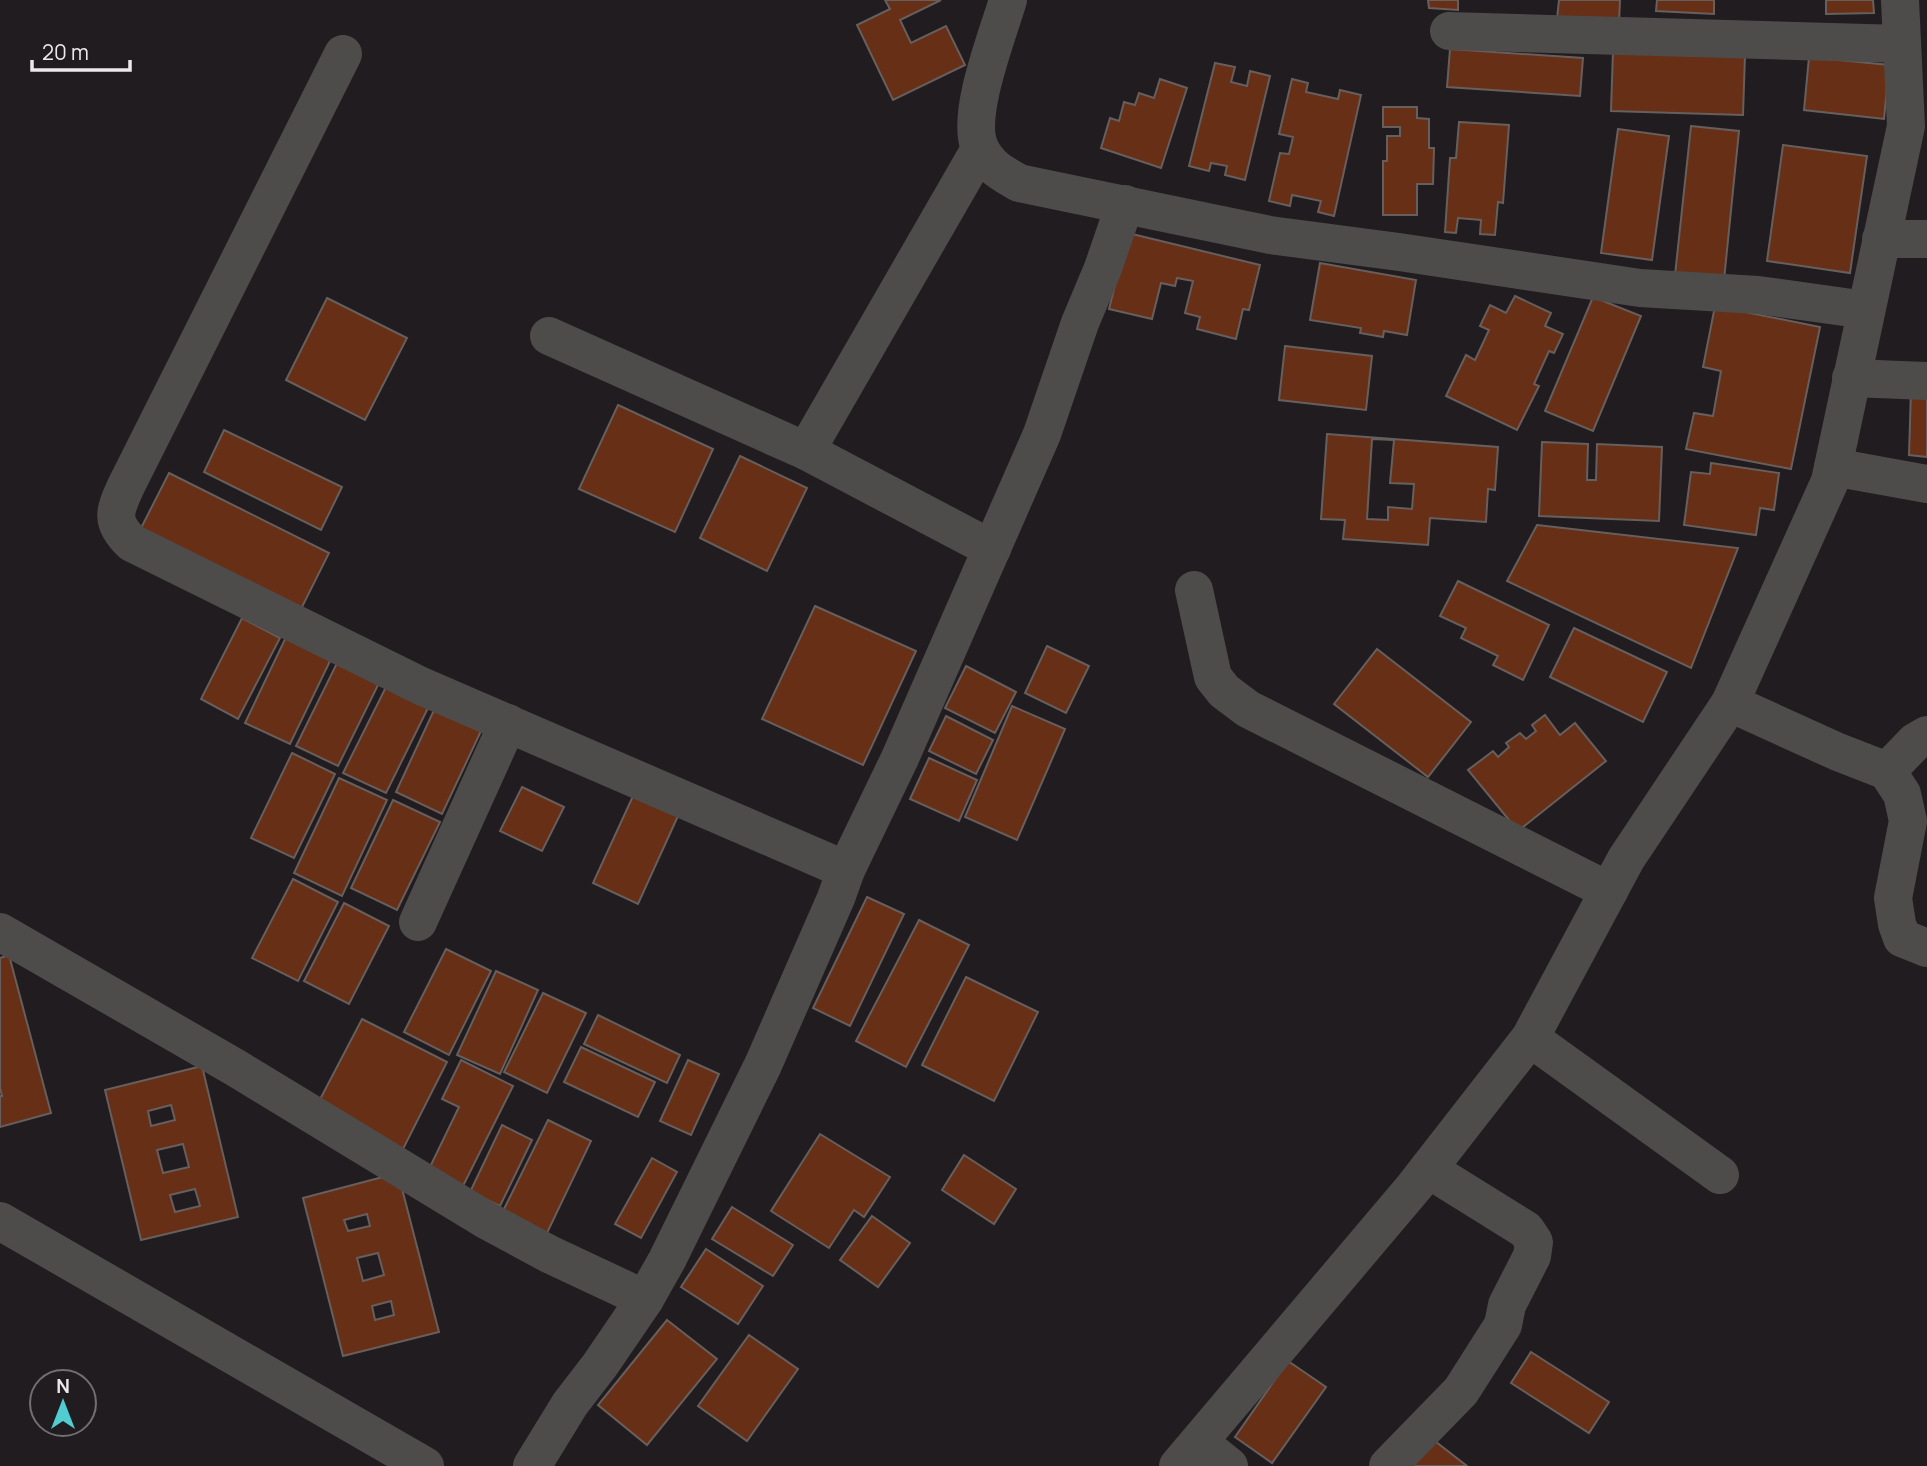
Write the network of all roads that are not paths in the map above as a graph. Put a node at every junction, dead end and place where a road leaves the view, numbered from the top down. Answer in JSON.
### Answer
{"nodes":[{"id":1,"x":1008,"y":0,"type":"edge"},
{"id":2,"x":1900,"y":0,"type":"edge"},
{"id":3,"x":1449,"y":31,"type":"dead end"},
{"id":4,"x":1902,"y":44,"type":"junction"},
{"id":5,"x":343,"y":54,"type":"dead end"},
{"id":6,"x":980,"y":149,"type":"junction"},
{"id":7,"x":1125,"y":204,"type":"junction"},
{"id":8,"x":1881,"y":239,"type":"junction"},
{"id":9,"x":1927,"y":239,"type":"edge"},
{"id":10,"x":1866,"y":310,"type":"junction"},
{"id":11,"x":549,"y":336,"type":"dead end"},
{"id":12,"x":1851,"y":378,"type":"junction"},
{"id":13,"x":1927,"y":381,"type":"edge"},
{"id":14,"x":806,"y":451,"type":"junction"},
{"id":15,"x":1833,"y":467,"type":"junction"},
{"id":16,"x":1927,"y":484,"type":"edge"},
{"id":17,"x":992,"y":549,"type":"junction"},
{"id":18,"x":1194,"y":590,"type":"dead end"},
{"id":19,"x":1730,"y":702,"type":"junction"},
{"id":20,"x":508,"y":723,"type":"junction"},
{"id":21,"x":1927,"y":735,"type":"edge"},
{"id":22,"x":1887,"y":771,"type":"junction"},
{"id":23,"x":846,"y":870,"type":"junction"},
{"id":24,"x":1609,"y":891,"type":"junction"},
{"id":25,"x":418,"y":922,"type":"dead end"},
{"id":26,"x":0,"y":932,"type":"edge"},
{"id":27,"x":1927,"y":948,"type":"edge"},
{"id":28,"x":1530,"y":1038,"type":"junction"},
{"id":29,"x":1428,"y":1168,"type":"junction"},
{"id":30,"x":1720,"y":1175,"type":"dead end"},
{"id":31,"x":0,"y":1221,"type":"edge"},
{"id":32,"x":645,"y":1299,"type":"junction"},
{"id":33,"x":1188,"y":1454,"type":"edge"},
{"id":34,"x":425,"y":1466,"type":"edge"},
{"id":35,"x":532,"y":1466,"type":"edge"},
{"id":36,"x":1229,"y":1466,"type":"edge"},
{"id":37,"x":1388,"y":1466,"type":"edge"}],
"edges":[{"from":1,"to":6,"type":"street"},
{"from":2,"to":4,"type":"street"},
{"from":3,"to":4,"type":"street"},
{"from":4,"to":8,"type":"street"},
{"from":5,"to":20,"type":"street"},
{"from":6,"to":7,"type":"street"},
{"from":6,"to":14,"type":"street"},
{"from":7,"to":10,"type":"street"},
{"from":7,"to":17,"type":"street"},
{"from":8,"to":9,"type":"street"},
{"from":8,"to":10,"type":"street"},
{"from":10,"to":12,"type":"street"},
{"from":11,"to":14,"type":"street"},
{"from":12,"to":13,"type":"street"},
{"from":12,"to":15,"type":"street"},
{"from":14,"to":17,"type":"street"},
{"from":15,"to":16,"type":"street"},
{"from":15,"to":19,"type":"street"},
{"from":17,"to":23,"type":"street"},
{"from":18,"to":24,"type":"street"},
{"from":19,"to":22,"type":"street"},
{"from":19,"to":24,"type":"street"},
{"from":20,"to":23,"type":"street"},
{"from":20,"to":25,"type":"street"},
{"from":21,"to":22,"type":"street"},
{"from":22,"to":27,"type":"street"},
{"from":23,"to":32,"type":"street"},
{"from":24,"to":28,"type":"street"},
{"from":26,"to":32,"type":"street"},
{"from":28,"to":29,"type":"street"},
{"from":28,"to":30,"type":"street"},
{"from":29,"to":33,"type":"street"},
{"from":29,"to":37,"type":"street"},
{"from":31,"to":34,"type":"street"},
{"from":32,"to":35,"type":"street"},
{"from":33,"to":36,"type":"street"}]}
